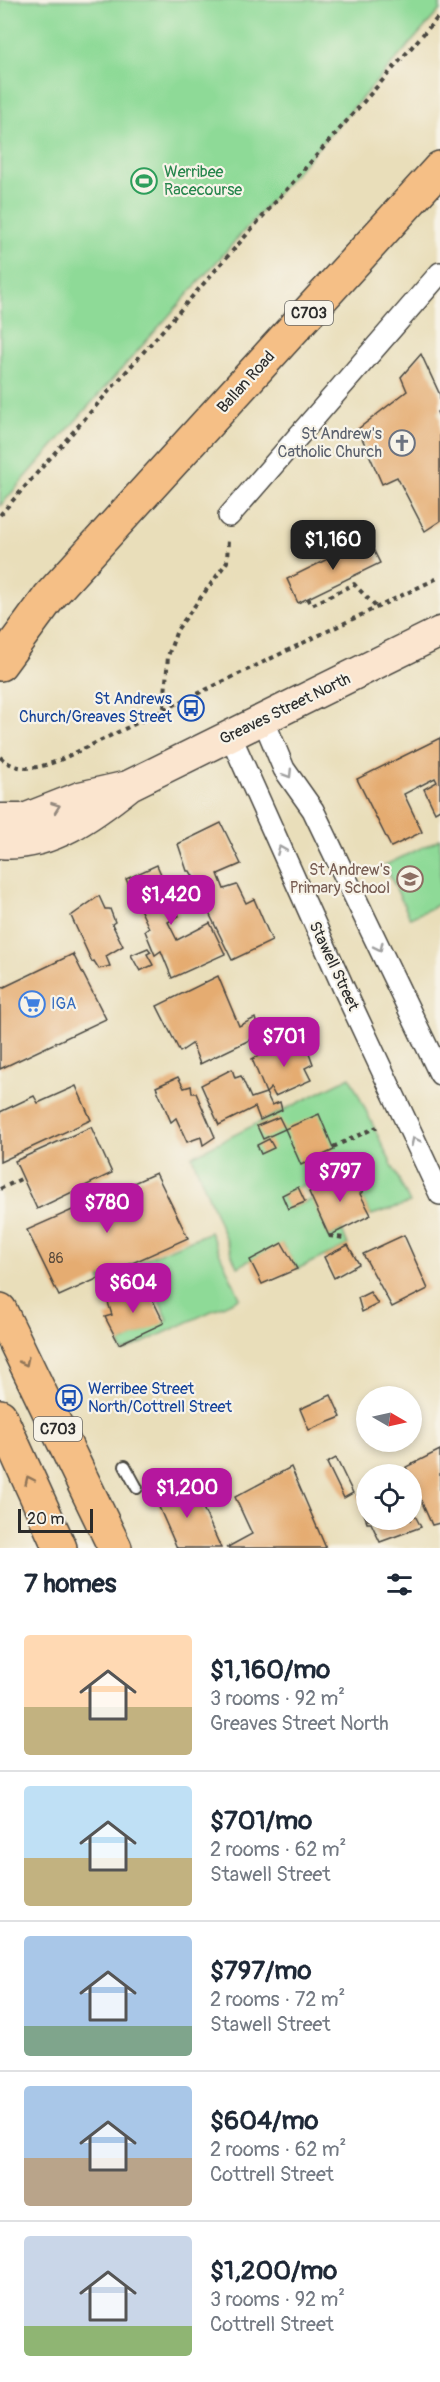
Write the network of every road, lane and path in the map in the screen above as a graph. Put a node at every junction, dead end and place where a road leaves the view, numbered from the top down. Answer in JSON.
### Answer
{"nodes":[{"id":1,"x":440,"y":15,"type":"edge"},
{"id":2,"x":440,"y":168,"type":"edge"},
{"id":3,"x":440,"y":273,"type":"edge"},
{"id":4,"x":0,"y":515,"type":"edge"},
{"id":5,"x":228,"y":516,"type":"joint"},
{"id":6,"x":440,"y":577,"type":"edge"},
{"id":7,"x":50,"y":596,"type":"junction"},
{"id":8,"x":308,"y":598,"type":"dead end"},
{"id":9,"x":377,"y":608,"type":"junction"},
{"id":10,"x":440,"y":632,"type":"edge"},
{"id":11,"x":0,"y":633,"type":"edge"},
{"id":12,"x":0,"y":664,"type":"edge"},
{"id":13,"x":164,"y":708,"type":"junction"},
{"id":14,"x":264,"y":721,"type":"junction"},
{"id":15,"x":231,"y":737,"type":"junction"},
{"id":16,"x":0,"y":757,"type":"edge"},
{"id":17,"x":130,"y":785,"type":"junction"},
{"id":18,"x":0,"y":819,"type":"edge"},
{"id":19,"x":0,"y":843,"type":"edge"},
{"id":20,"x":440,"y":1074,"type":"edge"},
{"id":21,"x":377,"y":1127,"type":"dead end"},
{"id":22,"x":333,"y":1147,"type":"dead end"},
{"id":23,"x":23,"y":1178,"type":"dead end"},
{"id":24,"x":0,"y":1189,"type":"edge"},
{"id":25,"x":440,"y":1194,"type":"edge"},
{"id":26,"x":329,"y":1236,"type":"dead end"},
{"id":27,"x":345,"y":1238,"type":"dead end"},
{"id":28,"x":0,"y":1310,"type":"edge"},
{"id":29,"x":0,"y":1416,"type":"edge"},
{"id":30,"x":125,"y":1466,"type":"dead end"},
{"id":31,"x":137,"y":1488,"type":"dead end"},
{"id":32,"x":57,"y":1543,"type":"edge"},
{"id":33,"x":115,"y":1548,"type":"edge"}],
"edges":[{"from":1,"to":4,"type":"path"},
{"from":2,"to":7,"type":"main road","name":"Ballan Road","number":"C703"},
{"from":3,"to":5,"type":"street"},
{"from":5,"to":13,"type":"path"},
{"from":6,"to":9,"type":"path"},
{"from":7,"to":11,"type":"main road","name":"Ballan Road","number":"C703"},
{"from":7,"to":12,"type":"main road","name":"Ballan Road","number":"C703"},
{"from":8,"to":9,"type":"path"},
{"from":9,"to":13,"type":"path"},
{"from":10,"to":14,"type":"street","name":"Greaves Street North"},
{"from":13,"to":16,"type":"path"},
{"from":14,"to":15,"type":"street","name":"Greaves Street North"},
{"from":14,"to":20,"type":"street","one_way":true},
{"from":15,"to":17,"type":"street","name":"Greaves Street North"},
{"from":25,"to":15,"type":"street","name":"Stawell Street","one_way":true},
{"from":18,"to":17,"type":"street","name":"Greaves Street North","one_way":true},
{"from":17,"to":19,"type":"street","name":"Greaves Street North"},
{"from":21,"to":22,"type":"path"},
{"from":23,"to":24,"type":"path"},
{"from":26,"to":27,"type":"path"},
{"from":28,"to":33,"type":"main road","number":"C703","one_way":true},
{"from":32,"to":29,"type":"main road","number":"C703","one_way":true},
{"from":30,"to":31,"type":"lane"}]}
